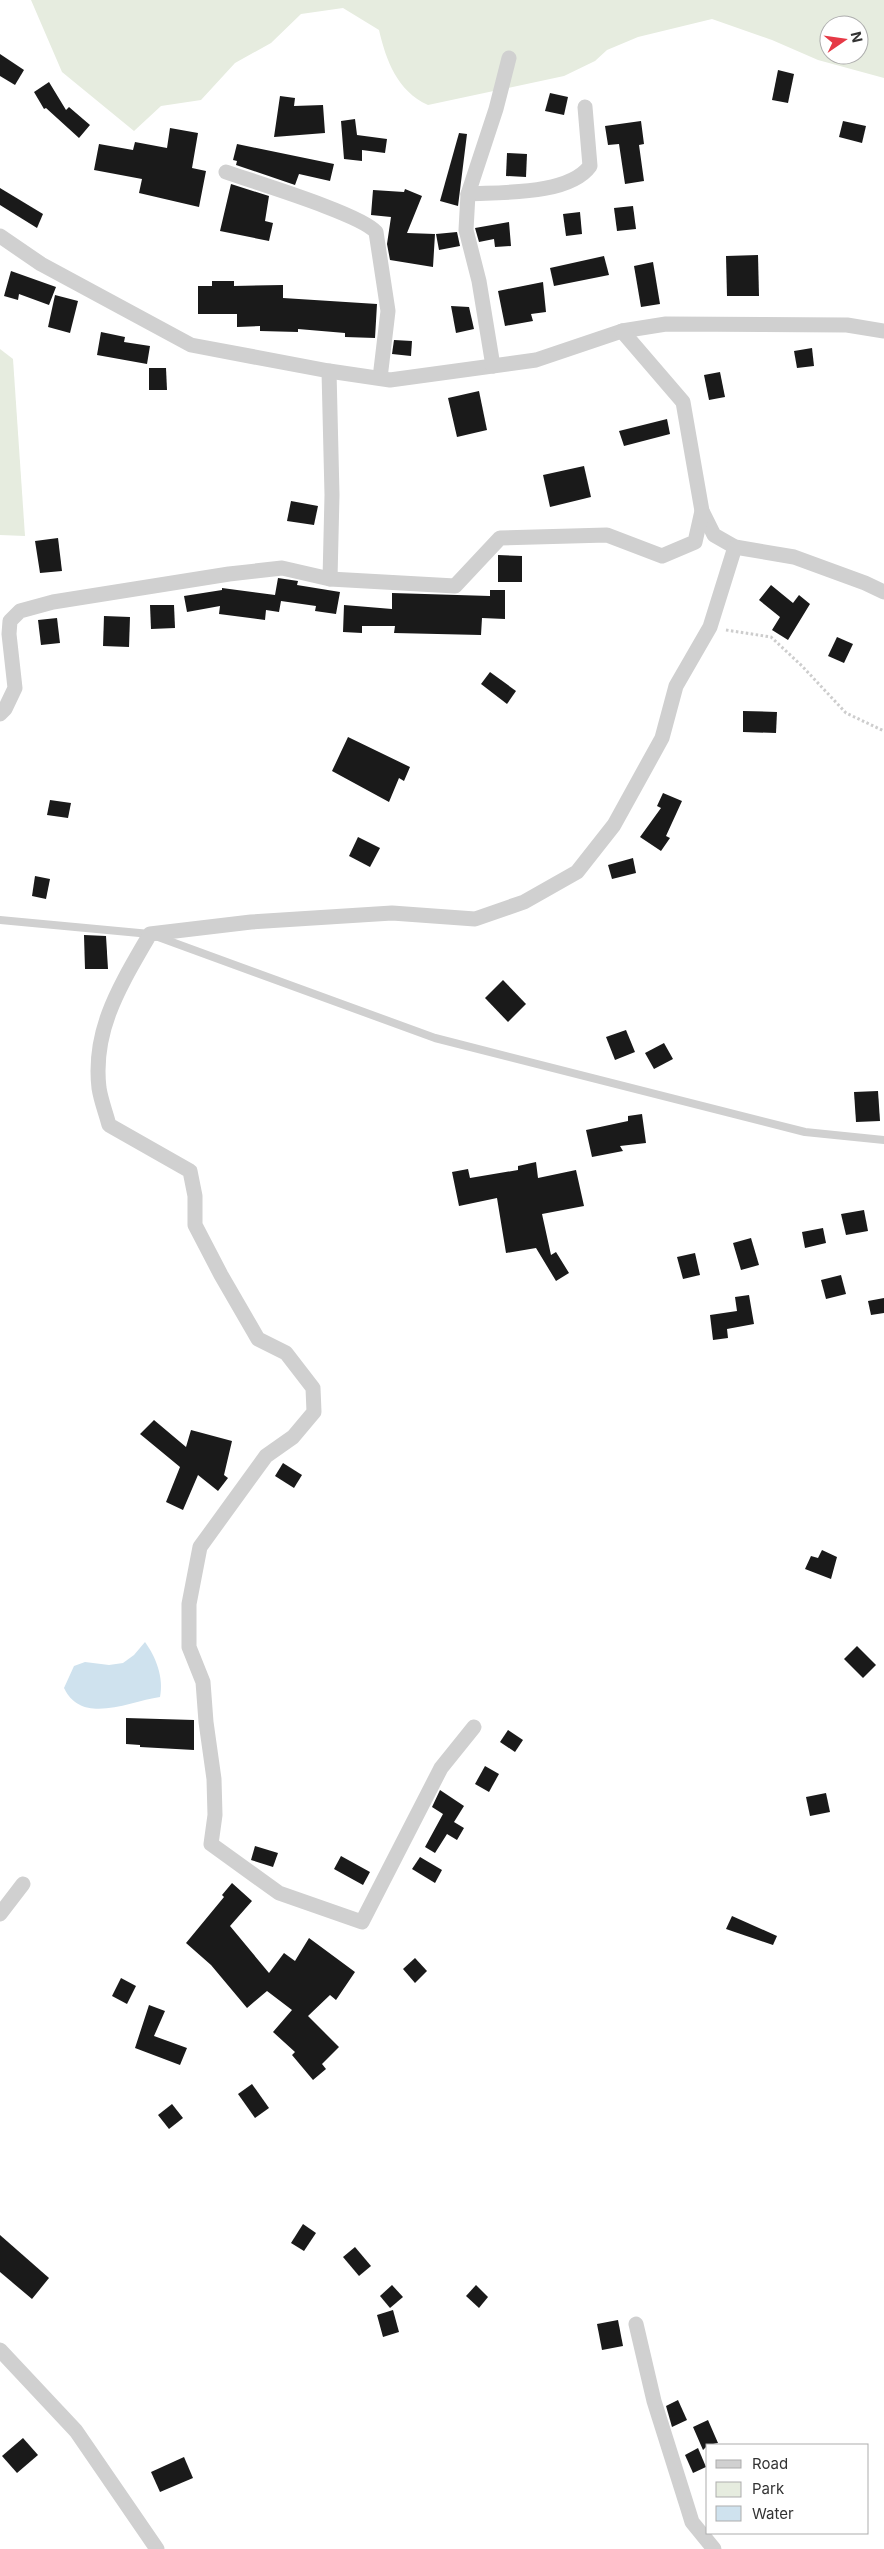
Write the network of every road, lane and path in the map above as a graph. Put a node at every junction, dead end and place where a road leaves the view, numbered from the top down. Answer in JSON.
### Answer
{"nodes":[{"id":1,"x":510,"y":58,"type":"dead end"},
{"id":2,"x":585,"y":107,"type":"dead end"},
{"id":3,"x":226,"y":172,"type":"dead end"},
{"id":4,"x":468,"y":194,"type":"junction"},
{"id":5,"x":0,"y":236,"type":"edge"},
{"id":6,"x":884,"y":330,"type":"edge"},
{"id":7,"x":622,"y":331,"type":"junction"},
{"id":8,"x":493,"y":366,"type":"junction"},
{"id":9,"x":329,"y":371,"type":"junction"},
{"id":10,"x":380,"y":378,"type":"junction"},
{"id":11,"x":702,"y":511,"type":"junction"},
{"id":12,"x":735,"y":547,"type":"junction"},
{"id":13,"x":330,"y":579,"type":"junction"},
{"id":14,"x":884,"y":592,"type":"edge"},
{"id":15,"x":710,"y":627,"type":"junction"},
{"id":16,"x":0,"y":714,"type":"edge"},
{"id":17,"x":884,"y":731,"type":"edge"},
{"id":18,"x":0,"y":920,"type":"edge"},
{"id":19,"x":150,"y":934,"type":"junction"},
{"id":20,"x":884,"y":1140,"type":"edge"},
{"id":21,"x":474,"y":1727,"type":"dead end"},
{"id":22,"x":23,"y":1884,"type":"dead end"},
{"id":23,"x":0,"y":1914,"type":"edge"},
{"id":24,"x":636,"y":2324,"type":"dead end"},
{"id":25,"x":0,"y":2350,"type":"edge"},
{"id":26,"x":157,"y":2549,"type":"edge"},
{"id":27,"x":714,"y":2549,"type":"edge"}],
"edges":[{"from":1,"to":4,"type":"street"},
{"from":2,"to":4,"type":"street"},
{"from":3,"to":10,"type":"street"},
{"from":4,"to":8,"type":"street"},
{"from":5,"to":9,"type":"street"},
{"from":6,"to":7,"type":"street"},
{"from":7,"to":8,"type":"street"},
{"from":7,"to":11,"type":"street"},
{"from":8,"to":10,"type":"street"},
{"from":9,"to":10,"type":"street"},
{"from":9,"to":13,"type":"street"},
{"from":11,"to":12,"type":"street"},
{"from":11,"to":13,"type":"street"},
{"from":12,"to":14,"type":"street"},
{"from":12,"to":15,"type":"street"},
{"from":13,"to":16,"type":"street"},
{"from":15,"to":17,"type":"path"},
{"from":15,"to":19,"type":"street"},
{"from":18,"to":19,"type":"lane"},
{"from":19,"to":20,"type":"lane"},
{"from":19,"to":21,"type":"street"},
{"from":22,"to":23,"type":"street"},
{"from":24,"to":27,"type":"street"},
{"from":25,"to":26,"type":"street"}]}
